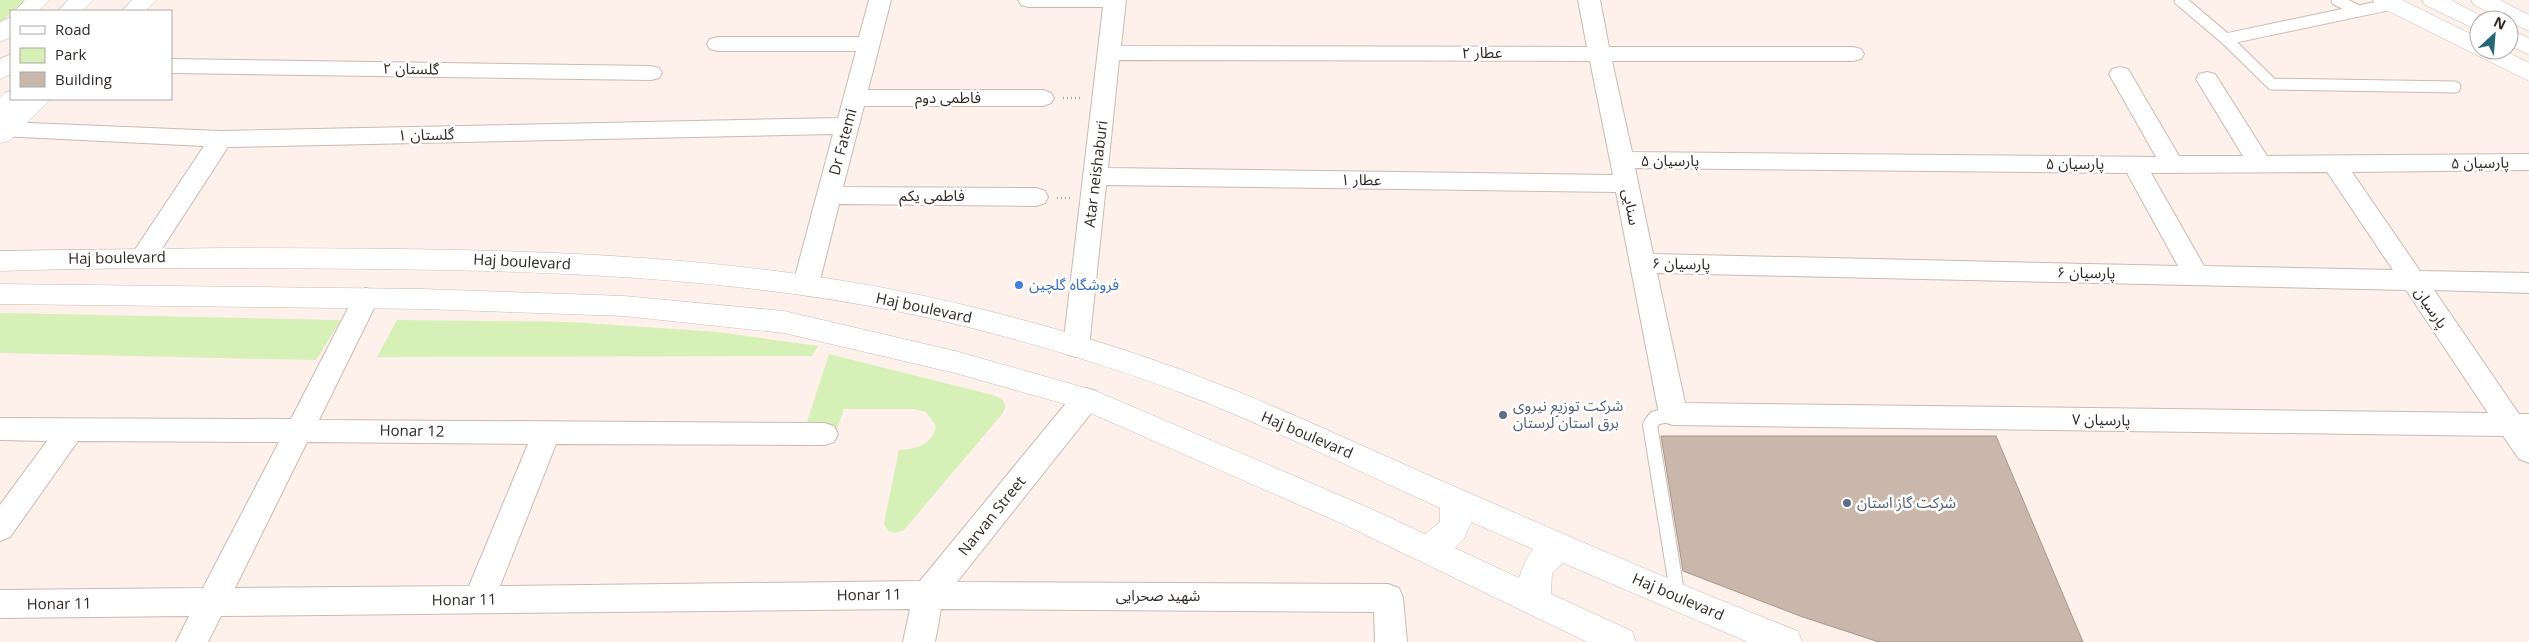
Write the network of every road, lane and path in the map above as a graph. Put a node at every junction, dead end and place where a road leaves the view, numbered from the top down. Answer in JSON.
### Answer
{"nodes":[{"id":1,"x":38,"y":0,"type":"edge"},
{"id":2,"x":82,"y":0,"type":"edge"},
{"id":3,"x":145,"y":0,"type":"edge"},
{"id":4,"x":880,"y":0,"type":"edge"},
{"id":5,"x":1029,"y":0,"type":"edge"},
{"id":6,"x":1589,"y":0,"type":"edge"},
{"id":7,"x":2180,"y":0,"type":"edge"},
{"id":8,"x":2337,"y":0,"type":"edge"},
{"id":9,"x":2433,"y":0,"type":"edge"},
{"id":10,"x":2482,"y":0,"type":"edge"},
{"id":11,"x":1115,"y":1,"type":"edge"},
{"id":12,"x":2388,"y":2,"type":"edge"},
{"id":13,"x":27,"y":10,"type":"edge"},
{"id":14,"x":70,"y":10,"type":"edge"},
{"id":15,"x":134,"y":10,"type":"edge"},
{"id":16,"x":2358,"y":11,"type":"junction"},
{"id":17,"x":2469,"y":17,"type":"edge"},
{"id":18,"x":2529,"y":24,"type":"edge"},
{"id":19,"x":10,"y":25,"type":"edge"},
{"id":20,"x":0,"y":35,"type":"edge"},
{"id":21,"x":2226,"y":39,"type":"junction"},
{"id":22,"x":2469,"y":42,"type":"edge"},
{"id":23,"x":718,"y":44,"type":"dead end"},
{"id":24,"x":868,"y":44,"type":"junction"},
{"id":25,"x":1110,"y":53,"type":"junction"},
{"id":26,"x":1600,"y":53,"type":"junction"},
{"id":27,"x":1853,"y":54,"type":"dead end"},
{"id":28,"x":2505,"y":60,"type":"edge"},
{"id":29,"x":10,"y":63,"type":"edge"},
{"id":30,"x":172,"y":66,"type":"edge"},
{"id":31,"x":0,"y":71,"type":"edge"},
{"id":32,"x":651,"y":73,"type":"dead end"},
{"id":33,"x":2529,"y":73,"type":"edge"},
{"id":34,"x":2120,"y":74,"type":"dead end"},
{"id":35,"x":2207,"y":78,"type":"dead end"},
{"id":36,"x":2455,"y":87,"type":"dead end"},
{"id":37,"x":854,"y":98,"type":"junction"},
{"id":38,"x":1043,"y":98,"type":"joint"},
{"id":39,"x":1105,"y":98,"type":"junction"},
{"id":40,"x":12,"y":100,"type":"edge"},
{"id":41,"x":38,"y":100,"type":"edge"},
{"id":42,"x":2,"y":126,"type":"edge"},
{"id":43,"x":847,"y":126,"type":"junction"},
{"id":44,"x":220,"y":139,"type":"junction"},
{"id":45,"x":2529,"y":162,"type":"edge"},
{"id":46,"x":2134,"y":164,"type":"junction"},
{"id":47,"x":2172,"y":164,"type":"junction"},
{"id":48,"x":2260,"y":164,"type":"junction"},
{"id":49,"x":2334,"y":164,"type":"junction"},
{"id":50,"x":1624,"y":172,"type":"junction"},
{"id":51,"x":1094,"y":188,"type":"junction"},
{"id":52,"x":828,"y":195,"type":"junction"},
{"id":53,"x":1036,"y":197,"type":"joint"},
{"id":54,"x":143,"y":257,"type":"junction"},
{"id":55,"x":0,"y":261,"type":"edge"},
{"id":56,"x":1642,"y":263,"type":"junction"},
{"id":57,"x":2197,"y":276,"type":"junction"},
{"id":58,"x":2413,"y":280,"type":"junction"},
{"id":59,"x":2529,"y":283,"type":"edge"},
{"id":60,"x":806,"y":284,"type":"junction"},
{"id":61,"x":0,"y":294,"type":"edge"},
{"id":62,"x":366,"y":298,"type":"junction"},
{"id":63,"x":1076,"y":347,"type":"junction"},
{"id":64,"x":1086,"y":399,"type":"junction"},
{"id":65,"x":1673,"y":414,"type":"junction"},
{"id":66,"x":2520,"y":425,"type":"edge"},
{"id":67,"x":0,"y":429,"type":"edge"},
{"id":68,"x":70,"y":430,"type":"junction"},
{"id":69,"x":298,"y":430,"type":"junction"},
{"id":70,"x":546,"y":433,"type":"junction"},
{"id":71,"x":824,"y":434,"type":"dead end"},
{"id":72,"x":2529,"y":451,"type":"edge"},
{"id":73,"x":1450,"y":497,"type":"junction"},
{"id":74,"x":0,"y":528,"type":"edge"},
{"id":75,"x":1563,"y":547,"type":"junction"},
{"id":76,"x":1425,"y":548,"type":"junction"},
{"id":77,"x":928,"y":595,"type":"junction"},
{"id":78,"x":1678,"y":598,"type":"junction"},
{"id":79,"x":480,"y":600,"type":"junction"},
{"id":80,"x":212,"y":602,"type":"junction"},
{"id":81,"x":1538,"y":603,"type":"junction"},
{"id":82,"x":0,"y":604,"type":"edge"},
{"id":83,"x":192,"y":642,"type":"edge"},
{"id":84,"x":919,"y":642,"type":"edge"},
{"id":85,"x":1391,"y":642,"type":"edge"},
{"id":86,"x":1620,"y":642,"type":"edge"},
{"id":87,"x":1786,"y":642,"type":"edge"}],
"edges":[{"from":1,"to":13,"type":"main road"},
{"from":2,"to":14,"type":"main road"},
{"from":3,"to":15,"type":"main road"},
{"from":4,"to":24,"type":"street","name":"Dr Fatemi"},
{"from":5,"to":11,"type":"street"},
{"from":6,"to":26,"type":"street","name":"سنایی"},
{"from":7,"to":21,"type":"lane"},
{"from":8,"to":16,"type":"lane"},
{"from":9,"to":17,"type":"main road"},
{"from":10,"to":18,"type":"main road"},
{"from":11,"to":25,"type":"street","name":"Atar neishaburi"},
{"from":12,"to":16,"type":"lane"},
{"from":12,"to":22,"type":"main road"},
{"from":16,"to":21,"type":"lane"},
{"from":19,"to":20,"type":"main road"},
{"from":21,"to":36,"type":"lane"},
{"from":23,"to":24,"type":"street"},
{"from":24,"to":37,"type":"street","name":"Dr Fatemi"},
{"from":25,"to":26,"type":"street","name":"عطار ۲"},
{"from":25,"to":39,"type":"street","name":"Atar neishaburi"},
{"from":26,"to":27,"type":"street","name":"عطار ۲"},
{"from":26,"to":50,"type":"street","name":"سنایی"},
{"from":28,"to":33,"type":"main road"},
{"from":29,"to":31,"type":"main road"},
{"from":30,"to":32,"type":"street","name":"گلستان ۲"},
{"from":34,"to":47,"type":"street"},
{"from":35,"to":48,"type":"street"},
{"from":37,"to":38,"type":"street","name":"فاطمی دوم"},
{"from":37,"to":43,"type":"street","name":"Dr Fatemi"},
{"from":38,"to":39,"type":"path"},
{"from":39,"to":51,"type":"street","name":"Atar neishaburi"},
{"from":40,"to":42,"type":"main road"},
{"from":41,"to":42,"type":"main road"},
{"from":42,"to":44,"type":"street","name":"گلستان ۱"},
{"from":43,"to":44,"type":"street","name":"گلستان ۱"},
{"from":43,"to":52,"type":"street","name":"Dr Fatemi"},
{"from":44,"to":54,"type":"street"},
{"from":45,"to":49,"type":"street","name":"پارسیان ۵"},
{"from":46,"to":47,"type":"street","name":"پارسیان ۵"},
{"from":46,"to":50,"type":"street","name":"پارسیان ۵"},
{"from":46,"to":57,"type":"street"},
{"from":47,"to":48,"type":"street","name":"پارسیان ۵"},
{"from":48,"to":49,"type":"street","name":"پارسیان ۵"},
{"from":49,"to":58,"type":"street","name":"پارسیان"},
{"from":50,"to":51,"type":"street","name":"عطار ۱"},
{"from":50,"to":56,"type":"street","name":"سنایی"},
{"from":51,"to":53,"type":"path"},
{"from":51,"to":63,"type":"street","name":"Atar neishaburi"},
{"from":52,"to":53,"type":"street","name":"فاطمی یکم"},
{"from":52,"to":60,"type":"street","name":"Dr Fatemi"},
{"from":54,"to":55,"type":"main road","name":"Haj boulevard"},
{"from":54,"to":60,"type":"main road","name":"Haj boulevard"},
{"from":56,"to":57,"type":"street","name":"پارسیان ۶"},
{"from":56,"to":65,"type":"street","name":"سنایی"},
{"from":57,"to":58,"type":"street","name":"پارسیان ۶"},
{"from":58,"to":59,"type":"street","name":"پارسیان ۶"},
{"from":58,"to":66,"type":"street","name":"پارسیان"},
{"from":60,"to":63,"type":"main road","name":"Haj boulevard"},
{"from":61,"to":62,"type":"main road"},
{"from":62,"to":64,"type":"main road"},
{"from":62,"to":69,"type":"street"},
{"from":63,"to":73,"type":"main road","name":"Haj boulevard"},
{"from":64,"to":76,"type":"main road"},
{"from":64,"to":77,"type":"street","name":"Narvan Street"},
{"from":65,"to":66,"type":"street","name":"پارسیان ۷"},
{"from":65,"to":78,"type":"lane"},
{"from":66,"to":72,"type":"street","name":"پارسیان"},
{"from":67,"to":68,"type":"street","name":"Honar 12"},
{"from":68,"to":69,"type":"street","name":"Honar 12"},
{"from":68,"to":74,"type":"street"},
{"from":69,"to":70,"type":"street","name":"Honar 12"},
{"from":69,"to":80,"type":"street"},
{"from":70,"to":71,"type":"street","name":"Honar 12"},
{"from":70,"to":79,"type":"street"},
{"from":73,"to":75,"type":"main road","name":"Haj boulevard"},
{"from":73,"to":76,"type":"main road"},
{"from":75,"to":78,"type":"main road","name":"Haj boulevard"},
{"from":75,"to":81,"type":"main road"},
{"from":76,"to":81,"type":"main road"},
{"from":77,"to":79,"type":"street","name":"Honar 11"},
{"from":77,"to":84,"type":"street","name":"Narvan Street"},
{"from":77,"to":85,"type":"street","name":"شهید صحرایی"},
{"from":78,"to":87,"type":"main road","name":"Haj boulevard"},
{"from":79,"to":80,"type":"street","name":"Honar 11"},
{"from":80,"to":82,"type":"street","name":"Honar 11"},
{"from":80,"to":83,"type":"street"},
{"from":81,"to":86,"type":"main road"}]}
